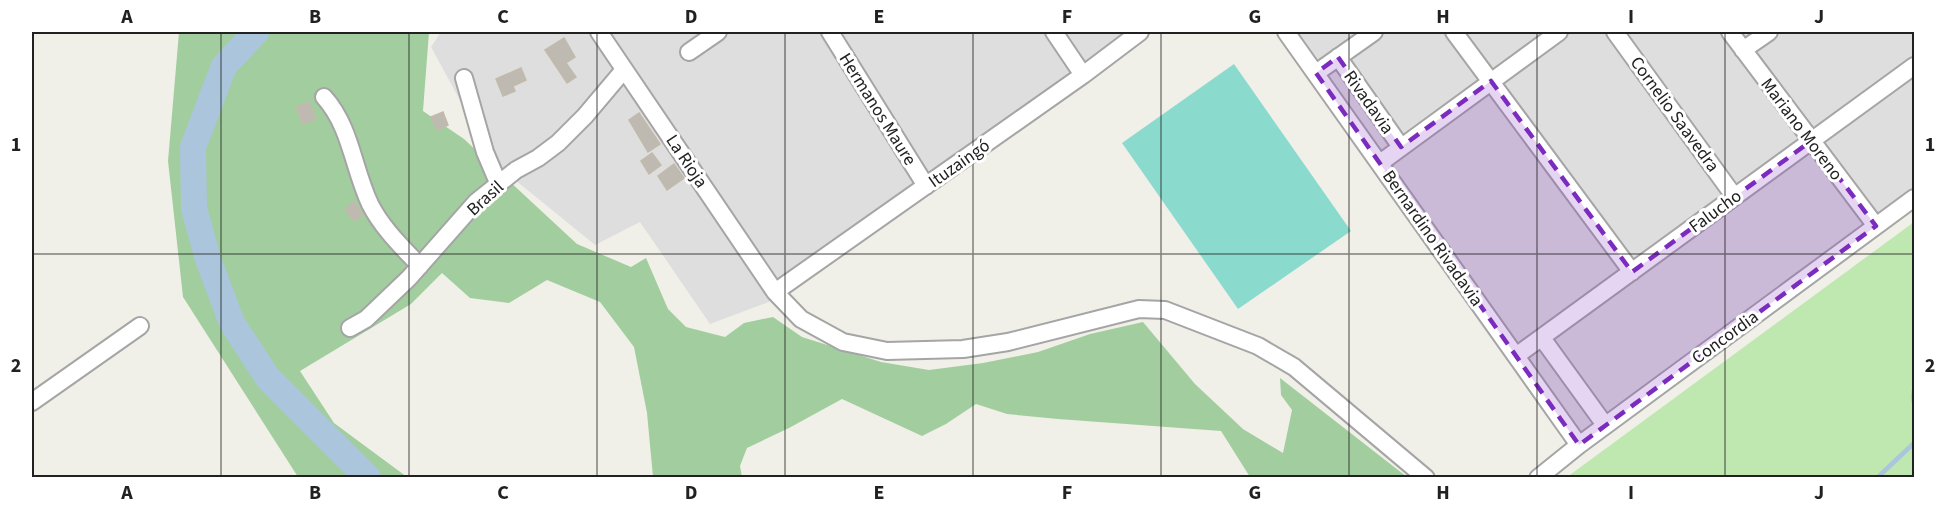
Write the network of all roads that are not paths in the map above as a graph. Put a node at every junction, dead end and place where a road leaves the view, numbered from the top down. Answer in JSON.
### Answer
{"nodes":[{"id":1,"x":599,"y":32,"type":"edge"},
{"id":2,"x":718,"y":32,"type":"edge"},
{"id":3,"x":830,"y":32,"type":"edge"},
{"id":4,"x":1054,"y":32,"type":"edge"},
{"id":5,"x":1140,"y":32,"type":"edge"},
{"id":6,"x":1286,"y":32,"type":"edge"},
{"id":7,"x":1374,"y":32,"type":"edge"},
{"id":8,"x":1454,"y":32,"type":"edge"},
{"id":9,"x":1559,"y":32,"type":"edge"},
{"id":10,"x":1615,"y":32,"type":"edge"},
{"id":11,"x":1730,"y":32,"type":"edge"},
{"id":12,"x":1769,"y":32,"type":"edge"},
{"id":13,"x":1743,"y":50,"type":"junction"},
{"id":14,"x":689,"y":52,"type":"dead end"},
{"id":15,"x":1338,"y":57,"type":"junction"},
{"id":16,"x":1914,"y":66,"type":"edge"},
{"id":17,"x":624,"y":70,"type":"junction"},
{"id":18,"x":1316,"y":73,"type":"junction"},
{"id":19,"x":1083,"y":75,"type":"junction"},
{"id":20,"x":464,"y":78,"type":"dead end"},
{"id":21,"x":1491,"y":81,"type":"junction"},
{"id":22,"x":324,"y":97,"type":"dead end"},
{"id":23,"x":1811,"y":141,"type":"junction"},
{"id":24,"x":1401,"y":147,"type":"junction"},
{"id":25,"x":1380,"y":163,"type":"junction"},
{"id":26,"x":499,"y":185,"type":"junction"},
{"id":27,"x":927,"y":186,"type":"junction"},
{"id":28,"x":1734,"y":196,"type":"junction"},
{"id":29,"x":1914,"y":198,"type":"edge"},
{"id":30,"x":1876,"y":226,"type":"junction"},
{"id":31,"x":420,"y":267,"type":"junction"},
{"id":32,"x":1632,"y":272,"type":"junction"},
{"id":33,"x":775,"y":292,"type":"junction"},
{"id":34,"x":140,"y":326,"type":"dead end"},
{"id":35,"x":350,"y":328,"type":"dead end"},
{"id":36,"x":1542,"y":338,"type":"junction"},
{"id":37,"x":1516,"y":356,"type":"junction"},
{"id":38,"x":32,"y":402,"type":"edge"},
{"id":39,"x":1605,"y":425,"type":"junction"},
{"id":40,"x":1579,"y":445,"type":"junction"},
{"id":41,"x":1426,"y":477,"type":"edge"},
{"id":42,"x":1538,"y":477,"type":"edge"}],
"edges":[{"from":1,"to":17,"type":"street","name":"La Rioja"},
{"from":2,"to":14,"type":"street"},
{"from":3,"to":27,"type":"street","name":"Hermanos Maure"},
{"from":4,"to":19,"type":"street"},
{"from":5,"to":19,"type":"street","name":"Ituzaingó"},
{"from":6,"to":18,"type":"street","name":"Bernardino Rivadavia"},
{"from":7,"to":15,"type":"street"},
{"from":8,"to":21,"type":"street"},
{"from":9,"to":21,"type":"street"},
{"from":10,"to":28,"type":"street","name":"Cornelio Saavedra"},
{"from":11,"to":13,"type":"street","name":"Mariano Moreno"},
{"from":12,"to":13,"type":"street"},
{"from":13,"to":23,"type":"street","name":"Mariano Moreno"},
{"from":15,"to":18,"type":"street"},
{"from":15,"to":24,"type":"street","name":"Rivadavia"},
{"from":16,"to":23,"type":"street","name":"Falucho"},
{"from":17,"to":26,"type":"street","name":"Brasil"},
{"from":17,"to":33,"type":"street","name":"La Rioja"},
{"from":18,"to":25,"type":"street","name":"Bernardino Rivadavia"},
{"from":19,"to":27,"type":"street","name":"Ituzaingó"},
{"from":20,"to":26,"type":"street"},
{"from":21,"to":24,"type":"street"},
{"from":21,"to":32,"type":"street"},
{"from":22,"to":31,"type":"street"},
{"from":23,"to":28,"type":"street","name":"Falucho"},
{"from":23,"to":30,"type":"street","name":"Mariano Moreno"},
{"from":24,"to":25,"type":"street"},
{"from":25,"to":37,"type":"street","name":"Bernardino Rivadavia"},
{"from":26,"to":31,"type":"street","name":"Brasil"},
{"from":27,"to":33,"type":"street","name":"Ituzaingó"},
{"from":28,"to":32,"type":"street","name":"Falucho"},
{"from":29,"to":30,"type":"street","name":"Concordia"},
{"from":30,"to":39,"type":"street","name":"Concordia"},
{"from":31,"to":35,"type":"street","name":"Brasil"},
{"from":32,"to":36,"type":"street","name":"Falucho"},
{"from":33,"to":41,"type":"street","name":"La Rioja"},
{"from":34,"to":38,"type":"street"},
{"from":36,"to":37,"type":"street","name":"Falucho"},
{"from":36,"to":39,"type":"street"},
{"from":37,"to":40,"type":"street","name":"Bernardino Rivadavia"},
{"from":39,"to":40,"type":"street","name":"Concordia"},
{"from":40,"to":42,"type":"street","name":"Concordia"}]}
